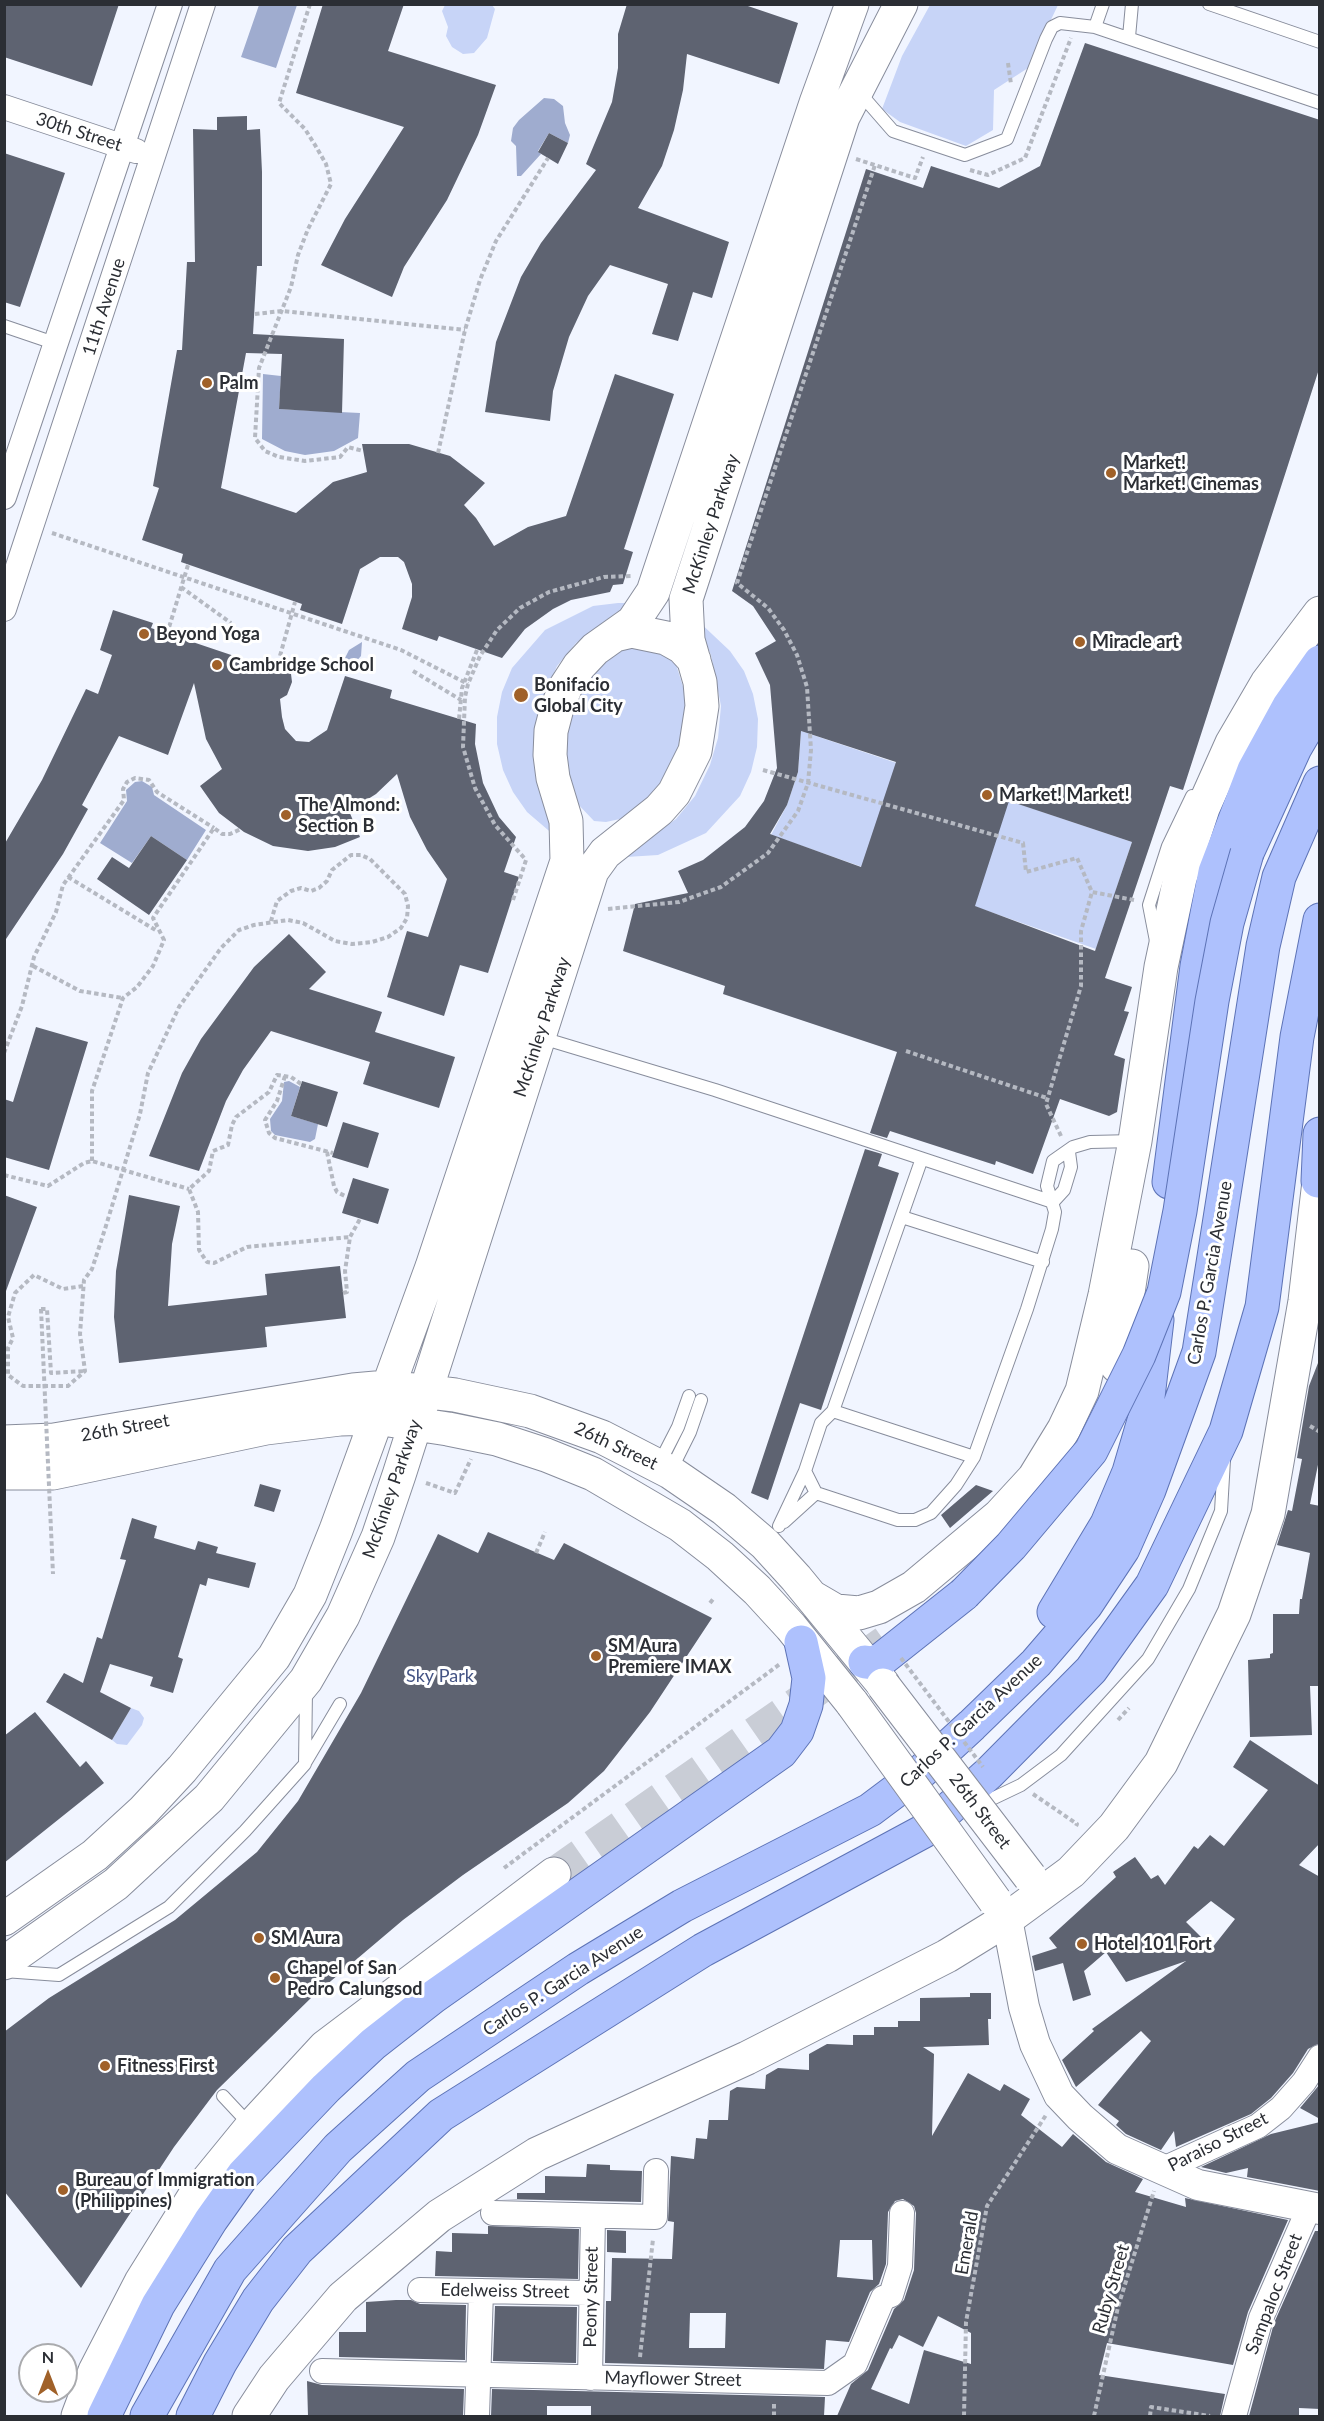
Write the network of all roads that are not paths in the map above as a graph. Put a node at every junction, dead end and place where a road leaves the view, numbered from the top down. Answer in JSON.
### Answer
{"nodes":[{"id":1,"x":170,"y":4,"type":"edge"},
{"id":2,"x":203,"y":4,"type":"edge"},
{"id":3,"x":852,"y":4,"type":"edge"},
{"id":4,"x":901,"y":4,"type":"edge"},
{"id":5,"x":1103,"y":4,"type":"edge"},
{"id":6,"x":1132,"y":4,"type":"edge"},
{"id":7,"x":1209,"y":4,"type":"edge"},
{"id":8,"x":1095,"y":27,"type":"junction"},
{"id":9,"x":1129,"y":37,"type":"junction"},
{"id":10,"x":1320,"y":42,"type":"edge"},
{"id":11,"x":855,"y":88,"type":"junction"},
{"id":12,"x":1320,"y":103,"type":"edge"},
{"id":13,"x":4,"y":107,"type":"edge"},
{"id":14,"x":122,"y":146,"type":"junction"},
{"id":15,"x":153,"y":157,"type":"junction"},
{"id":16,"x":763,"y":312,"type":"junction"},
{"id":17,"x":4,"y":326,"type":"edge"},
{"id":18,"x":57,"y":344,"type":"junction"},
{"id":19,"x":733,"y":406,"type":"junction"},
{"id":20,"x":4,"y":497,"type":"edge"},
{"id":21,"x":4,"y":609,"type":"edge"},
{"id":22,"x":1320,"y":613,"type":"edge"},
{"id":23,"x":615,"y":635,"type":"junction"},
{"id":24,"x":694,"y":660,"type":"junction"},
{"id":25,"x":1320,"y":662,"type":"edge"},
{"id":26,"x":1320,"y":705,"type":"edge"},
{"id":27,"x":1231,"y":719,"type":"dead end"},
{"id":28,"x":1211,"y":759,"type":"dead end"},
{"id":29,"x":1320,"y":783,"type":"edge"},
{"id":30,"x":1196,"y":789,"type":"dead end"},
{"id":31,"x":560,"y":801,"type":"junction"},
{"id":32,"x":641,"y":825,"type":"junction"},
{"id":33,"x":1320,"y":920,"type":"edge"},
{"id":34,"x":1161,"y":967,"type":"junction"},
{"id":35,"x":526,"y":1033,"type":"junction"},
{"id":36,"x":1320,"y":1134,"type":"edge"},
{"id":37,"x":1135,"y":1142,"type":"junction"},
{"id":38,"x":1069,"y":1152,"type":"junction"},
{"id":39,"x":921,"y":1161,"type":"junction"},
{"id":40,"x":1319,"y":1177,"type":"edge"},
{"id":41,"x":1053,"y":1203,"type":"junction"},
{"id":42,"x":902,"y":1217,"type":"junction"},
{"id":43,"x":1043,"y":1262,"type":"junction"},
{"id":44,"x":1117,"y":1366,"type":"dead end"},
{"id":45,"x":387,"y":1387,"type":"junction"},
{"id":46,"x":424,"y":1391,"type":"junction"},
{"id":47,"x":695,"y":1398,"type":"dead end"},
{"id":48,"x":833,"y":1411,"type":"junction"},
{"id":49,"x":376,"y":1418,"type":"junction"},
{"id":50,"x":415,"y":1424,"type":"junction"},
{"id":51,"x":4,"y":1442,"type":"edge"},
{"id":52,"x":974,"y":1457,"type":"junction"},
{"id":53,"x":664,"y":1468,"type":"junction"},
{"id":54,"x":805,"y":1471,"type":"junction"},
{"id":55,"x":4,"y":1473,"type":"edge"},
{"id":56,"x":816,"y":1493,"type":"junction"},
{"id":57,"x":772,"y":1535,"type":"junction"},
{"id":58,"x":812,"y":1597,"type":"junction"},
{"id":59,"x":791,"y":1653,"type":"junction"},
{"id":60,"x":883,"y":1668,"type":"junction"},
{"id":61,"x":306,"y":1680,"type":"junction"},
{"id":62,"x":340,"y":1704,"type":"dead end"},
{"id":63,"x":972,"y":1725,"type":"junction"},
{"id":64,"x":305,"y":1764,"type":"junction"},
{"id":65,"x":554,"y":1874,"type":"tunnel mouth"},
{"id":66,"x":1036,"y":1885,"type":"junction"},
{"id":67,"x":1001,"y":1910,"type":"junction"},
{"id":68,"x":4,"y":1918,"type":"edge"},
{"id":69,"x":4,"y":1963,"type":"edge"},
{"id":70,"x":4,"y":1971,"type":"edge"},
{"id":71,"x":1320,"y":2057,"type":"edge"},
{"id":72,"x":223,"y":2096,"type":"dead end"},
{"id":73,"x":252,"y":2126,"type":"junction"},
{"id":74,"x":1161,"y":2170,"type":"junction"},
{"id":75,"x":656,"y":2171,"type":"dead end"},
{"id":76,"x":1314,"y":2209,"type":"edge"},
{"id":77,"x":493,"y":2213,"type":"dead end"},
{"id":78,"x":902,"y":2213,"type":"dead end"},
{"id":79,"x":593,"y":2216,"type":"junction"},
{"id":80,"x":420,"y":2290,"type":"dead end"},
{"id":81,"x":481,"y":2291,"type":"junction"},
{"id":82,"x":590,"y":2292,"type":"junction"},
{"id":83,"x":322,"y":2371,"type":"dead end"},
{"id":84,"x":477,"y":2375,"type":"junction"},
{"id":85,"x":590,"y":2378,"type":"junction"},
{"id":86,"x":78,"y":2416,"type":"edge"},
{"id":87,"x":105,"y":2416,"type":"edge"},
{"id":88,"x":147,"y":2416,"type":"edge"},
{"id":89,"x":193,"y":2416,"type":"edge"},
{"id":90,"x":249,"y":2416,"type":"edge"},
{"id":91,"x":477,"y":2416,"type":"edge"},
{"id":92,"x":1234,"y":2416,"type":"edge"}],
"edges":[{"from":1,"to":14,"type":"street","name":"11th Avenue"},
{"from":2,"to":15,"type":"street","name":"11th Avenue"},
{"from":3,"to":16,"type":"main road","name":"McKinley Parkway"},
{"from":4,"to":11,"type":"main road","name":"McKinley Parkway"},
{"from":5,"to":8,"type":"lane"},
{"from":6,"to":9,"type":"lane"},
{"from":7,"to":10,"type":"lane"},
{"from":8,"to":9,"type":"lane"},
{"from":8,"to":11,"type":"lane"},
{"from":9,"to":12,"type":"lane"},
{"from":11,"to":16,"type":"main road","name":"McKinley Parkway"},
{"from":13,"to":14,"type":"street","name":"30th Street"},
{"from":14,"to":15,"type":"street","name":"30th Street"},
{"from":14,"to":18,"type":"street","name":"11th Avenue"},
{"from":15,"to":21,"type":"street","name":"11th Avenue"},
{"from":16,"to":19,"type":"main road","name":"McKinley Parkway"},
{"from":17,"to":18,"type":"lane"},
{"from":18,"to":20,"type":"street","name":"11th Avenue"},
{"from":19,"to":23,"type":"main road","name":"McKinley Parkway"},
{"from":19,"to":24,"type":"main road","name":"McKinley Parkway"},
{"from":22,"to":34,"type":"main road"},
{"from":23,"to":24,"type":"main road"},
{"from":23,"to":31,"type":"main road","name":"McKinley Parkway"},
{"from":24,"to":32,"type":"main road","name":"McKinley Parkway"},
{"from":25,"to":63,"type":"main road"},
{"from":26,"to":60,"type":"main road","bridge":true},
{"from":27,"to":28,"type":"lane"},
{"from":29,"to":63,"type":"main road","name":"Carlos P. Garcia Avenue"},
{"from":30,"to":34,"type":"lane"},
{"from":31,"to":32,"type":"main road"},
{"from":31,"to":35,"type":"main road","name":"McKinley Parkway"},
{"from":32,"to":35,"type":"main road","name":"McKinley Parkway"},
{"from":33,"to":89,"type":"main road"},
{"from":34,"to":37,"type":"main road"},
{"from":35,"to":39,"type":"lane"},
{"from":35,"to":45,"type":"main road","name":"McKinley Parkway"},
{"from":35,"to":46,"type":"main road","name":"McKinley Parkway"},
{"from":36,"to":40,"type":"main road"},
{"from":37,"to":38,"type":"lane"},
{"from":37,"to":44,"type":"main road"},
{"from":37,"to":58,"type":"main road"},
{"from":38,"to":41,"type":"lane"},
{"from":38,"to":41,"type":"lane"},
{"from":39,"to":41,"type":"lane"},
{"from":39,"to":42,"type":"lane"},
{"from":40,"to":66,"type":"main road"},
{"from":41,"to":43,"type":"lane"},
{"from":42,"to":43,"type":"lane"},
{"from":42,"to":48,"type":"lane"},
{"from":43,"to":52,"type":"lane"},
{"from":45,"to":46,"type":"main road","name":"26th Street"},
{"from":45,"to":49,"type":"main road","name":"McKinley Parkway"},
{"from":45,"to":51,"type":"main road","name":"26th Street"},
{"from":46,"to":50,"type":"main road","name":"McKinley Parkway"},
{"from":46,"to":53,"type":"main road","name":"26th Street"},
{"from":47,"to":53,"type":"lane"},
{"from":48,"to":52,"type":"lane"},
{"from":48,"to":54,"type":"lane"},
{"from":49,"to":50,"type":"main road","name":"26th Street"},
{"from":49,"to":55,"type":"main road","name":"26th Street"},
{"from":49,"to":68,"type":"main road","name":"McKinley Parkway"},
{"from":50,"to":59,"type":"main road","name":"26th Street"},
{"from":50,"to":61,"type":"main road","name":"McKinley Parkway"},
{"from":52,"to":56,"type":"lane"},
{"from":53,"to":57,"type":"main road","name":"26th Street"},
{"from":54,"to":56,"type":"lane"},
{"from":54,"to":57,"type":"lane"},
{"from":56,"to":57,"type":"lane"},
{"from":57,"to":58,"type":"main road","name":"26th Street"},
{"from":58,"to":60,"type":"main road","name":"26th Street"},
{"from":59,"to":67,"type":"main road","name":"26th Street","bridge":true},
{"from":59,"to":87,"type":"main road"},
{"from":60,"to":66,"type":"main road","name":"26th Street","bridge":true},
{"from":61,"to":64,"type":"lane"},
{"from":61,"to":69,"type":"main road","name":"McKinley Parkway"},
{"from":62,"to":64,"type":"lane"},
{"from":63,"to":88,"type":"main road","name":"Carlos P. Garcia Avenue"},
{"from":64,"to":70,"type":"lane"},
{"from":65,"to":73,"type":"main road"},
{"from":66,"to":67,"type":"main road"},
{"from":67,"to":74,"type":"street"},
{"from":67,"to":90,"type":"main road"},
{"from":71,"to":74,"type":"street","name":"Paraiso Street"},
{"from":72,"to":73,"type":"lane"},
{"from":73,"to":86,"type":"main road"},
{"from":74,"to":76,"type":"street"},
{"from":75,"to":79,"type":"street"},
{"from":76,"to":92,"type":"street","name":"Sampaloc Street"},
{"from":77,"to":79,"type":"street"},
{"from":78,"to":85,"type":"street","name":"Mayflower Street"},
{"from":79,"to":82,"type":"street","name":"Peony Street"},
{"from":80,"to":81,"type":"street","name":"Edelweiss Street"},
{"from":81,"to":82,"type":"street","name":"Edelweiss Street"},
{"from":81,"to":84,"type":"street"},
{"from":82,"to":85,"type":"street","name":"Peony Street"},
{"from":83,"to":84,"type":"street","name":"Mayflower Street"},
{"from":84,"to":85,"type":"street","name":"Mayflower Street"},
{"from":84,"to":91,"type":"street"}]}
